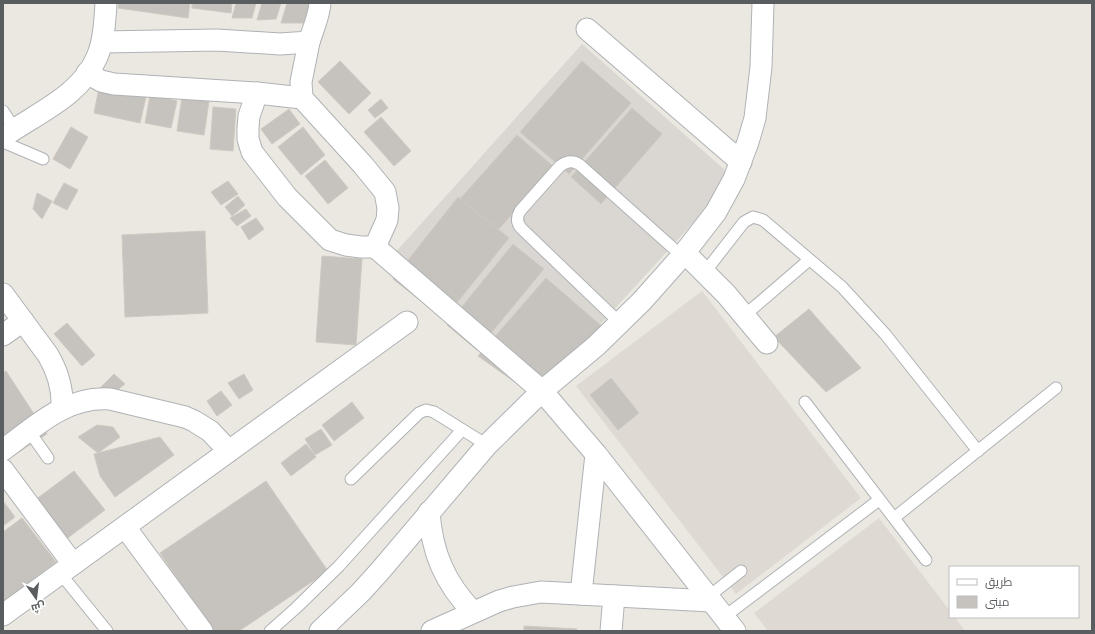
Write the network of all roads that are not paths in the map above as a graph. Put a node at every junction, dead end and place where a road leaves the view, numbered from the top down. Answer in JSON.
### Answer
{"nodes":[{"id":1,"x":106,"y":3,"type":"edge"},
{"id":2,"x":320,"y":3,"type":"edge"},
{"id":3,"x":763,"y":3,"type":"edge"},
{"id":4,"x":587,"y":29,"type":"dead end"},
{"id":5,"x":102,"y":42,"type":"junction"},
{"id":6,"x":309,"y":42,"type":"junction"},
{"id":7,"x":87,"y":73,"type":"junction"},
{"id":8,"x":257,"y":93,"type":"junction"},
{"id":9,"x":302,"y":98,"type":"junction"},
{"id":10,"x":3,"y":111,"type":"edge"},
{"id":11,"x":7,"y":136,"type":"edge"},
{"id":12,"x":43,"y":159,"type":"dead end"},
{"id":13,"x":741,"y":162,"type":"junction"},
{"id":14,"x":375,"y":247,"type":"junction"},
{"id":15,"x":683,"y":255,"type":"junction"},
{"id":16,"x":810,"y":260,"type":"junction"},
{"id":17,"x":705,"y":272,"type":"junction"},
{"id":18,"x":3,"y":294,"type":"edge"},
{"id":19,"x":744,"y":315,"type":"junction"},
{"id":20,"x":23,"y":321,"type":"junction"},
{"id":21,"x":407,"y":322,"type":"dead end"},
{"id":22,"x":620,"y":323,"type":"junction"},
{"id":23,"x":3,"y":335,"type":"edge"},
{"id":24,"x":767,"y":343,"type":"dead end"},
{"id":25,"x":1056,"y":388,"type":"dead end"},
{"id":26,"x":542,"y":391,"type":"junction"},
{"id":27,"x":804,"y":402,"type":"dead end"},
{"id":28,"x":62,"y":408,"type":"junction"},
{"id":29,"x":462,"y":430,"type":"junction"},
{"id":30,"x":29,"y":431,"type":"junction"},
{"id":31,"x":487,"y":445,"type":"junction"},
{"id":32,"x":3,"y":450,"type":"edge"},
{"id":33,"x":229,"y":451,"type":"junction"},
{"id":34,"x":978,"y":451,"type":"junction"},
{"id":35,"x":596,"y":454,"type":"junction"},
{"id":36,"x":48,"y":458,"type":"dead end"},
{"id":37,"x":3,"y":470,"type":"edge"},
{"id":38,"x":351,"y":478,"type":"dead end"},
{"id":39,"x":879,"y":500,"type":"junction"},
{"id":40,"x":429,"y":512,"type":"junction"},
{"id":41,"x":894,"y":518,"type":"junction"},
{"id":42,"x":125,"y":527,"type":"junction"},
{"id":43,"x":926,"y":560,"type":"dead end"},
{"id":44,"x":67,"y":568,"type":"junction"},
{"id":45,"x":741,"y":571,"type":"dead end"},
{"id":46,"x":582,"y":594,"type":"junction"},
{"id":47,"x":614,"y":596,"type":"junction"},
{"id":48,"x":710,"y":599,"type":"junction"},
{"id":49,"x":4,"y":612,"type":"edge"},
{"id":50,"x":473,"y":612,"type":"junction"},
{"id":51,"x":730,"y":624,"type":"edge"},
{"id":52,"x":441,"y":630,"type":"edge"},
{"id":53,"x":107,"y":631,"type":"edge"},
{"id":54,"x":202,"y":631,"type":"edge"},
{"id":55,"x":270,"y":631,"type":"edge"},
{"id":56,"x":320,"y":631,"type":"edge"},
{"id":57,"x":611,"y":631,"type":"edge"}],
"edges":[{"from":1,"to":5,"type":"street"},
{"from":2,"to":6,"type":"street"},
{"from":3,"to":13,"type":"street"},
{"from":4,"to":13,"type":"street"},
{"from":5,"to":6,"type":"street"},
{"from":5,"to":7,"type":"street"},
{"from":6,"to":9,"type":"street"},
{"from":7,"to":8,"type":"street"},
{"from":7,"to":11,"type":"street"},
{"from":8,"to":9,"type":"street"},
{"from":8,"to":14,"type":"street"},
{"from":9,"to":14,"type":"street"},
{"from":10,"to":11,"type":"lane"},
{"from":11,"to":12,"type":"lane"},
{"from":13,"to":15,"type":"street"},
{"from":14,"to":26,"type":"street"},
{"from":15,"to":17,"type":"street"},
{"from":15,"to":22,"type":"street"},
{"from":15,"to":22,"type":"lane"},
{"from":16,"to":17,"type":"lane"},
{"from":16,"to":19,"type":"lane"},
{"from":16,"to":34,"type":"lane"},
{"from":17,"to":19,"type":"street"},
{"from":18,"to":20,"type":"street"},
{"from":19,"to":24,"type":"street"},
{"from":20,"to":23,"type":"street"},
{"from":20,"to":28,"type":"street"},
{"from":21,"to":33,"type":"street"},
{"from":22,"to":26,"type":"street"},
{"from":25,"to":34,"type":"lane"},
{"from":26,"to":31,"type":"street"},
{"from":26,"to":35,"type":"street"},
{"from":27,"to":39,"type":"lane"},
{"from":28,"to":30,"type":"street"},
{"from":28,"to":33,"type":"street"},
{"from":29,"to":31,"type":"lane"},
{"from":29,"to":38,"type":"lane"},
{"from":29,"to":55,"type":"lane"},
{"from":30,"to":32,"type":"street"},
{"from":30,"to":36,"type":"lane"},
{"from":31,"to":40,"type":"street"},
{"from":33,"to":42,"type":"street"},
{"from":34,"to":41,"type":"lane"},
{"from":35,"to":46,"type":"street"},
{"from":35,"to":48,"type":"street"},
{"from":37,"to":44,"type":"street"},
{"from":39,"to":41,"type":"lane"},
{"from":39,"to":51,"type":"lane"},
{"from":40,"to":50,"type":"street"},
{"from":40,"to":56,"type":"street"},
{"from":41,"to":43,"type":"lane"},
{"from":42,"to":44,"type":"street"},
{"from":42,"to":54,"type":"street"},
{"from":44,"to":49,"type":"street"},
{"from":44,"to":53,"type":"lane"},
{"from":45,"to":48,"type":"lane"},
{"from":46,"to":47,"type":"street"},
{"from":46,"to":50,"type":"street"},
{"from":47,"to":48,"type":"street"},
{"from":47,"to":57,"type":"street"},
{"from":48,"to":51,"type":"street"},
{"from":50,"to":52,"type":"street"}]}
